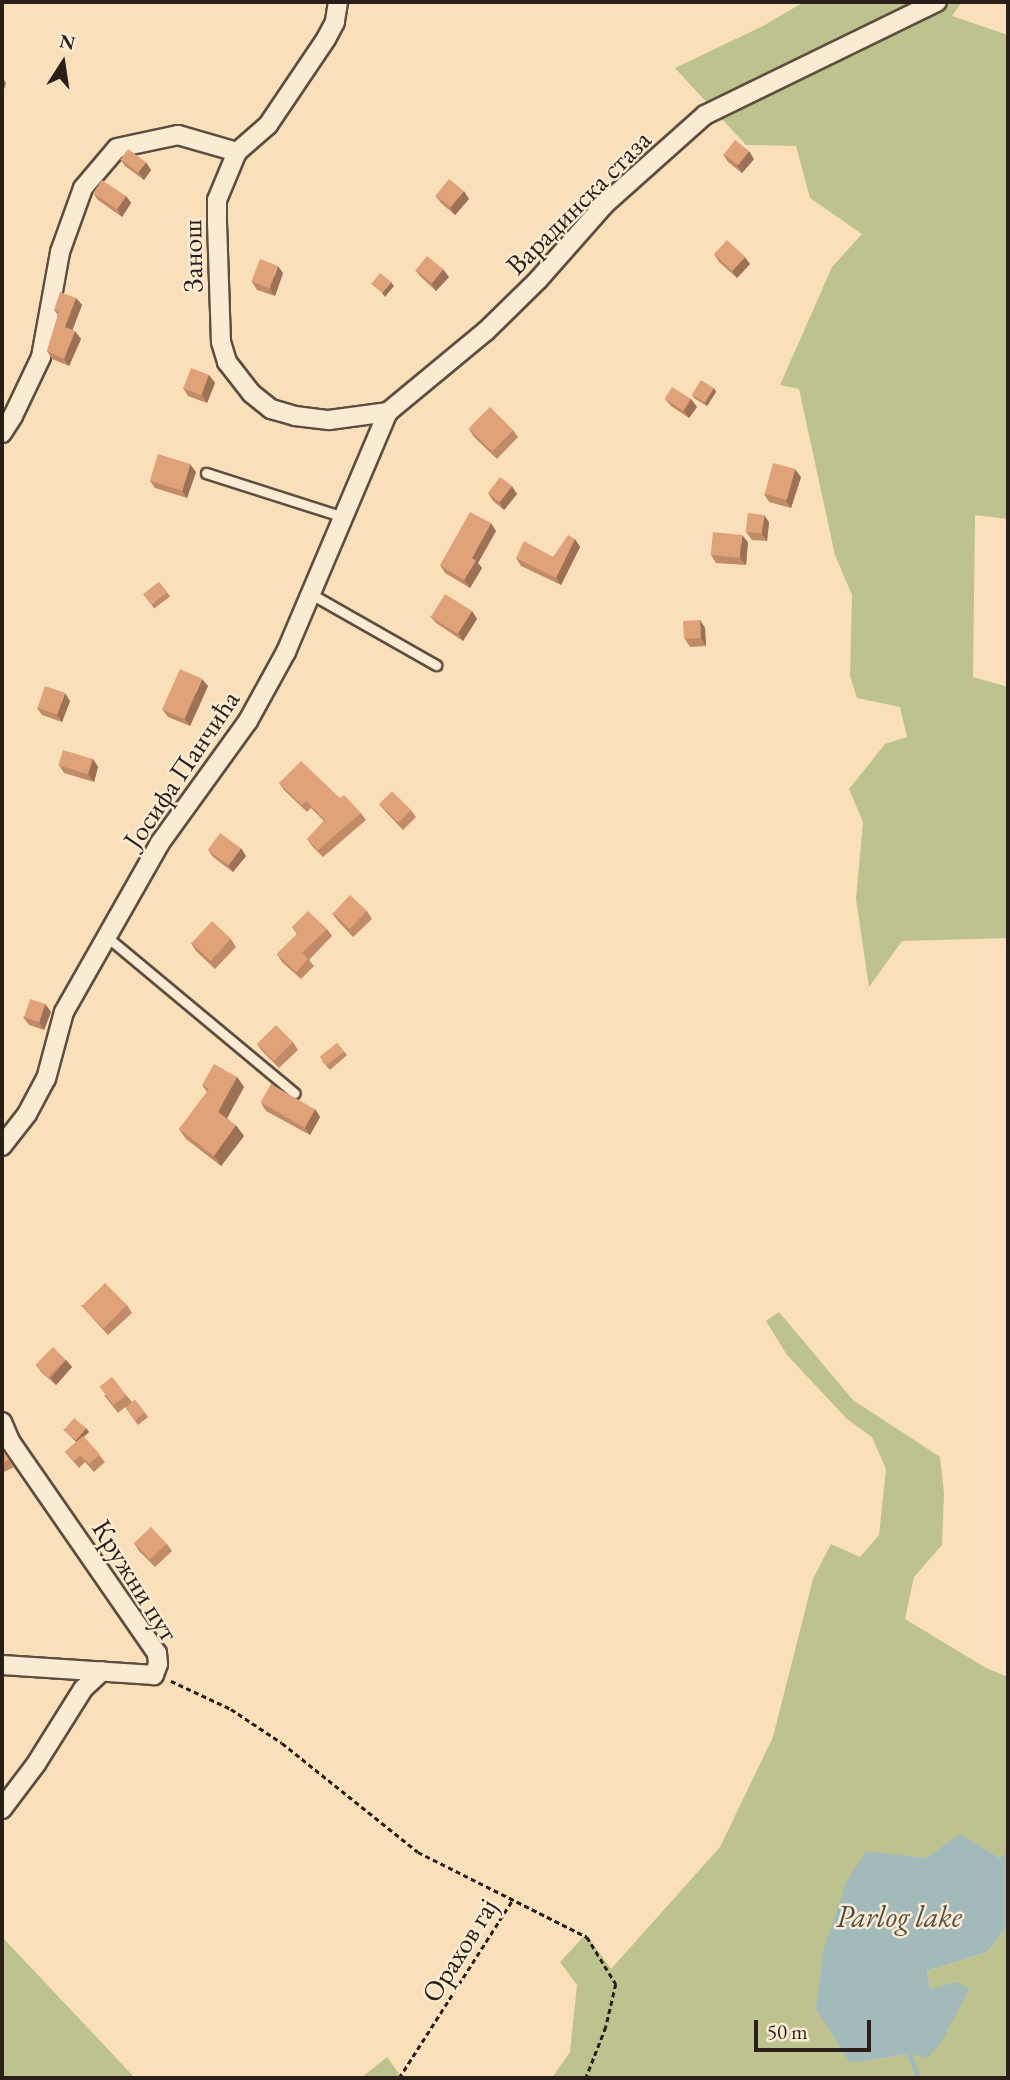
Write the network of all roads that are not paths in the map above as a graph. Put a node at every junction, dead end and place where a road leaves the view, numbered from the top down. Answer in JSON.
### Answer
{"nodes":[{"id":1,"x":338,"y":2,"type":"edge"},
{"id":2,"x":937,"y":2,"type":"edge"},
{"id":3,"x":237,"y":152,"type":"junction"},
{"id":4,"x":388,"y":412,"type":"junction"},
{"id":5,"x":2,"y":432,"type":"edge"},
{"id":6,"x":206,"y":473,"type":"dead end"},
{"id":7,"x":344,"y":517,"type":"junction"},
{"id":8,"x":311,"y":594,"type":"junction"},
{"id":9,"x":436,"y":665,"type":"dead end"},
{"id":10,"x":107,"y":937,"type":"junction"},
{"id":11,"x":294,"y":1093,"type":"dead end"},
{"id":12,"x":3,"y":1143,"type":"edge"},
{"id":13,"x":2,"y":1422,"type":"edge"},
{"id":14,"x":2,"y":1665,"type":"edge"},
{"id":15,"x":102,"y":1671,"type":"junction"},
{"id":16,"x":2,"y":1809,"type":"edge"}],
"edges":[{"from":1,"to":3,"type":"street","name":"Занош"},
{"from":2,"to":4,"type":"street","name":"Варадинска стаза"},
{"from":3,"to":4,"type":"street","name":"Занош"},
{"from":3,"to":5,"type":"street"},
{"from":4,"to":7,"type":"street","name":"Јосифа Панчића"},
{"from":6,"to":7,"type":"lane"},
{"from":7,"to":8,"type":"street","name":"Јосифа Панчића"},
{"from":8,"to":9,"type":"lane"},
{"from":8,"to":10,"type":"street","name":"Јосифа Панчића"},
{"from":10,"to":11,"type":"lane"},
{"from":10,"to":12,"type":"street","name":"Јосифа Панчића"},
{"from":13,"to":15,"type":"street","name":"Кружни пут"},
{"from":14,"to":15,"type":"street","name":"Кружни пут"},
{"from":15,"to":16,"type":"street"}]}
